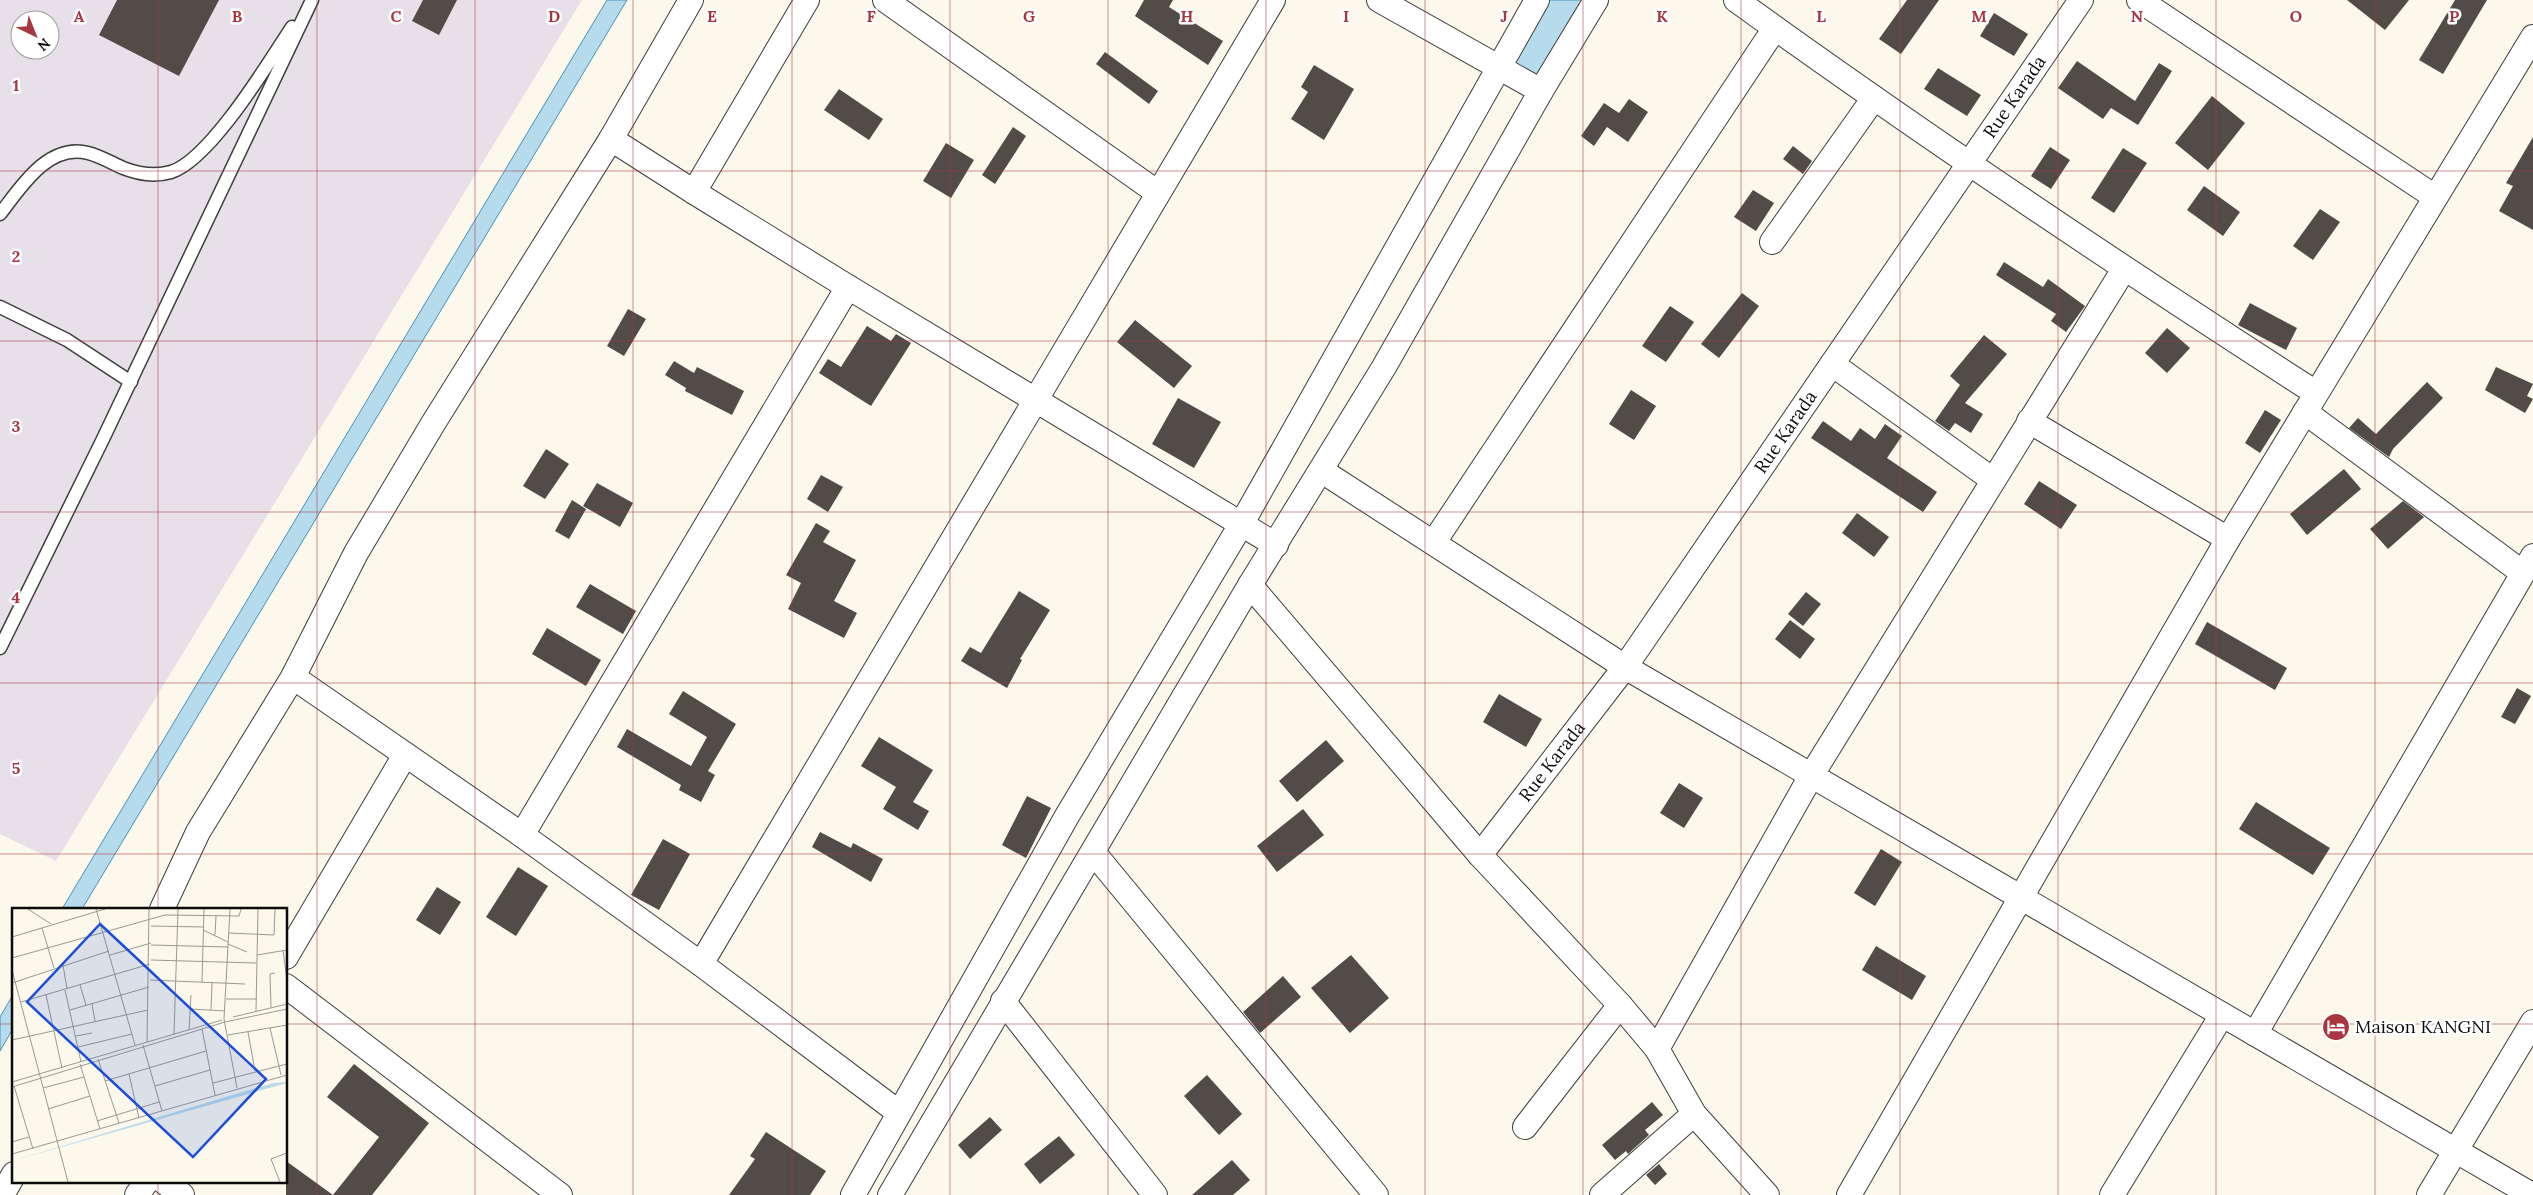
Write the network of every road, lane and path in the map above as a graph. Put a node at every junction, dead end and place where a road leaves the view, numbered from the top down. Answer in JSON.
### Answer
{"nodes":[{"id":1,"x":311,"y":0,"type":"edge"},
{"id":2,"x":692,"y":0,"type":"edge"},
{"id":3,"x":807,"y":0,"type":"edge"},
{"id":4,"x":885,"y":0,"type":"edge"},
{"id":5,"x":1273,"y":0,"type":"edge"},
{"id":6,"x":1379,"y":0,"type":"edge"},
{"id":7,"x":1537,"y":0,"type":"edge"},
{"id":8,"x":1596,"y":0,"type":"edge"},
{"id":9,"x":1736,"y":0,"type":"edge"},
{"id":10,"x":2081,"y":0,"type":"edge"},
{"id":11,"x":2139,"y":0,"type":"edge"},
{"id":12,"x":1775,"y":28,"type":"junction"},
{"id":13,"x":2533,"y":37,"type":"edge"},
{"id":14,"x":1520,"y":80,"type":"junction"},
{"id":15,"x":1874,"y":98,"type":"junction"},
{"id":16,"x":611,"y":139,"type":"junction"},
{"id":17,"x":1969,"y":164,"type":"junction"},
{"id":18,"x":694,"y":192,"type":"junction"},
{"id":19,"x":1158,"y":193,"type":"junction"},
{"id":20,"x":2435,"y":197,"type":"junction"},
{"id":21,"x":0,"y":214,"type":"edge"},
{"id":22,"x":1772,"y":242,"type":"dead end"},
{"id":23,"x":2124,"y":269,"type":"junction"},
{"id":24,"x":848,"y":287,"type":"junction"},
{"id":25,"x":0,"y":307,"type":"edge"},
{"id":26,"x":1832,"y":364,"type":"junction"},
{"id":27,"x":130,"y":382,"type":"junction"},
{"id":28,"x":1035,"y":400,"type":"junction"},
{"id":29,"x":2310,"y":403,"type":"junction"},
{"id":30,"x":2029,"y":421,"type":"junction"},
{"id":31,"x":1322,"y":471,"type":"junction"},
{"id":32,"x":1992,"y":480,"type":"junction"},
{"id":33,"x":1242,"y":523,"type":"junction"},
{"id":34,"x":2228,"y":539,"type":"junction"},
{"id":35,"x":1434,"y":542,"type":"junction"},
{"id":36,"x":1276,"y":545,"type":"junction"},
{"id":37,"x":2528,"y":565,"type":"edge"},
{"id":38,"x":1250,"y":585,"type":"junction"},
{"id":39,"x":0,"y":648,"type":"edge"},
{"id":40,"x":1625,"y":667,"type":"junction"},
{"id":41,"x":292,"y":677,"type":"junction"},
{"id":42,"x":406,"y":756,"type":"junction"},
{"id":43,"x":1811,"y":776,"type":"junction"},
{"id":44,"x":522,"y":835,"type":"junction"},
{"id":45,"x":1093,"y":852,"type":"junction"},
{"id":46,"x":1480,"y":855,"type":"junction"},
{"id":47,"x":2022,"y":899,"type":"junction"},
{"id":48,"x":172,"y":905,"type":"edge"},
{"id":49,"x":288,"y":955,"type":"edge"},
{"id":50,"x":701,"y":964,"type":"junction"},
{"id":51,"x":288,"y":988,"type":"edge"},
{"id":52,"x":1003,"y":1001,"type":"junction"},
{"id":53,"x":1620,"y":1005,"type":"junction"},
{"id":54,"x":2222,"y":1016,"type":"junction"},
{"id":55,"x":2533,"y":1022,"type":"edge"},
{"id":56,"x":2255,"y":1034,"type":"junction"},
{"id":57,"x":1657,"y":1048,"type":"junction"},
{"id":58,"x":898,"y":1112,"type":"junction"},
{"id":59,"x":1694,"y":1114,"type":"junction"},
{"id":60,"x":1525,"y":1127,"type":"dead end"},
{"id":61,"x":2456,"y":1151,"type":"junction"},
{"id":62,"x":12,"y":1178,"type":"edge"},
{"id":63,"x":147,"y":1182,"type":"edge"},
{"id":64,"x":164,"y":1182,"type":"edge"},
{"id":65,"x":1148,"y":1192,"type":"edge"},
{"id":66,"x":2,"y":1195,"type":"edge"},
{"id":67,"x":138,"y":1195,"type":"edge"},
{"id":68,"x":182,"y":1195,"type":"edge"},
{"id":69,"x":560,"y":1195,"type":"edge"},
{"id":70,"x":853,"y":1195,"type":"edge"},
{"id":71,"x":890,"y":1195,"type":"edge"},
{"id":72,"x":1376,"y":1195,"type":"edge"},
{"id":73,"x":1602,"y":1195,"type":"edge"},
{"id":74,"x":1767,"y":1195,"type":"edge"},
{"id":75,"x":1849,"y":1195,"type":"edge"},
{"id":76,"x":2112,"y":1195,"type":"edge"},
{"id":77,"x":2429,"y":1195,"type":"edge"},
{"id":78,"x":2532,"y":1195,"type":"edge"}],
"edges":[{"from":1,"to":21,"type":"lane"},
{"from":1,"to":27,"type":"lane"},
{"from":2,"to":16,"type":"street"},
{"from":3,"to":18,"type":"street"},
{"from":4,"to":19,"type":"street"},
{"from":5,"to":19,"type":"street"},
{"from":6,"to":14,"type":"street"},
{"from":7,"to":14,"type":"street"},
{"from":8,"to":14,"type":"street"},
{"from":9,"to":12,"type":"street"},
{"from":10,"to":17,"type":"street","name":"Rue Karada"},
{"from":11,"to":20,"type":"street"},
{"from":12,"to":15,"type":"street"},
{"from":12,"to":35,"type":"street"},
{"from":13,"to":20,"type":"street"},
{"from":14,"to":31,"type":"street"},
{"from":14,"to":33,"type":"street"},
{"from":15,"to":17,"type":"street"},
{"from":15,"to":22,"type":"street"},
{"from":16,"to":18,"type":"street"},
{"from":16,"to":41,"type":"street"},
{"from":17,"to":23,"type":"street"},
{"from":17,"to":26,"type":"street","name":"Rue Karada"},
{"from":18,"to":24,"type":"street"},
{"from":19,"to":28,"type":"street"},
{"from":20,"to":29,"type":"street"},
{"from":23,"to":29,"type":"street"},
{"from":23,"to":30,"type":"street"},
{"from":24,"to":28,"type":"street"},
{"from":24,"to":44,"type":"street"},
{"from":25,"to":27,"type":"lane"},
{"from":26,"to":32,"type":"street"},
{"from":26,"to":40,"type":"street","name":"Rue Karada"},
{"from":27,"to":39,"type":"lane"},
{"from":28,"to":33,"type":"street"},
{"from":28,"to":50,"type":"street"},
{"from":29,"to":34,"type":"street"},
{"from":29,"to":37,"type":"street"},
{"from":30,"to":32,"type":"street"},
{"from":30,"to":34,"type":"street"},
{"from":31,"to":35,"type":"street"},
{"from":31,"to":36,"type":"street"},
{"from":32,"to":43,"type":"street"},
{"from":33,"to":36,"type":"street"},
{"from":33,"to":58,"type":"street"},
{"from":34,"to":47,"type":"street"},
{"from":35,"to":40,"type":"street"},
{"from":36,"to":38,"type":"street"},
{"from":37,"to":56,"type":"street"},
{"from":38,"to":45,"type":"street"},
{"from":38,"to":46,"type":"street"},
{"from":40,"to":43,"type":"street"},
{"from":40,"to":46,"type":"street","name":"Rue Karada"},
{"from":41,"to":42,"type":"street"},
{"from":41,"to":48,"type":"street"},
{"from":42,"to":44,"type":"street"},
{"from":42,"to":49,"type":"street"},
{"from":43,"to":47,"type":"street"},
{"from":43,"to":57,"type":"street"},
{"from":44,"to":50,"type":"street"},
{"from":45,"to":52,"type":"street"},
{"from":45,"to":72,"type":"street"},
{"from":46,"to":53,"type":"street"},
{"from":47,"to":54,"type":"street"},
{"from":47,"to":75,"type":"street"},
{"from":50,"to":58,"type":"street"},
{"from":51,"to":69,"type":"street"},
{"from":52,"to":65,"type":"street"},
{"from":52,"to":71,"type":"street"},
{"from":53,"to":57,"type":"street"},
{"from":53,"to":60,"type":"street"},
{"from":54,"to":56,"type":"street"},
{"from":54,"to":76,"type":"street"},
{"from":55,"to":61,"type":"street"},
{"from":56,"to":61,"type":"street"},
{"from":57,"to":59,"type":"street"},
{"from":58,"to":70,"type":"street"},
{"from":59,"to":73,"type":"street"},
{"from":59,"to":74,"type":"street"},
{"from":61,"to":77,"type":"street"},
{"from":61,"to":78,"type":"street"},
{"from":62,"to":66,"type":"street"},
{"from":63,"to":67,"type":"street"},
{"from":64,"to":68,"type":"street"}]}
